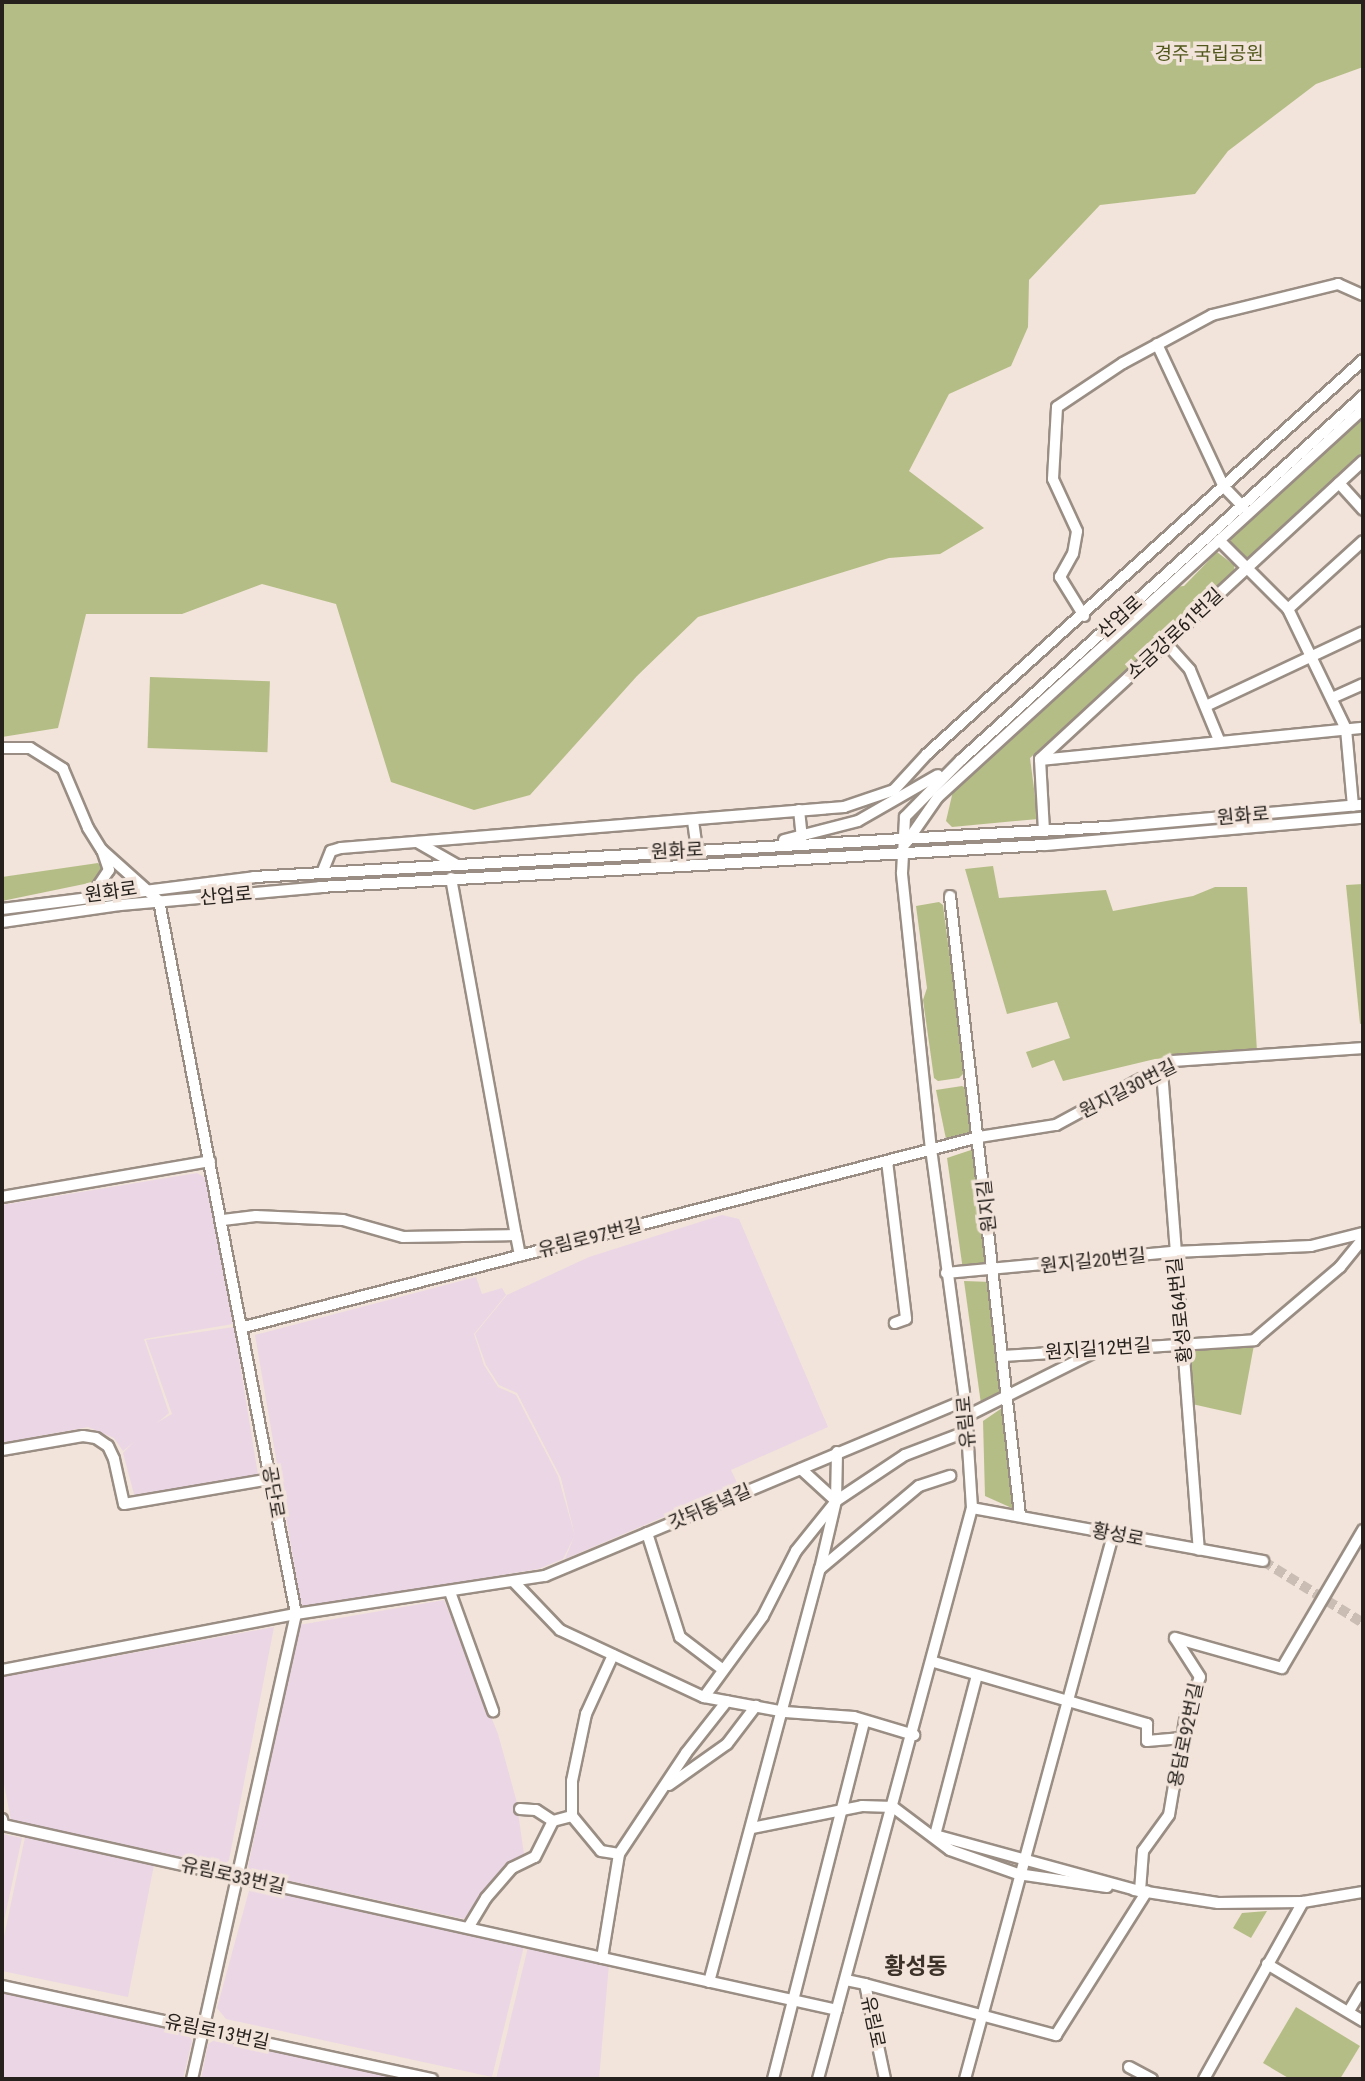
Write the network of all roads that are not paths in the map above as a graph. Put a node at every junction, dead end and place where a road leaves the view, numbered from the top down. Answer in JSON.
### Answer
{"nodes":[{"id":1,"x":1363,"y":295,"type":"edge"},
{"id":2,"x":1157,"y":344,"type":"junction"},
{"id":3,"x":1363,"y":360,"type":"edge"},
{"id":4,"x":1363,"y":396,"type":"edge"},
{"id":5,"x":1363,"y":409,"type":"edge"},
{"id":6,"x":1363,"y":461,"type":"edge"},
{"id":7,"x":1339,"y":483,"type":"junction"},
{"id":8,"x":1224,"y":487,"type":"junction"},
{"id":9,"x":1243,"y":507,"type":"junction"},
{"id":10,"x":1363,"y":510,"type":"edge"},
{"id":11,"x":1219,"y":540,"type":"junction"},
{"id":12,"x":1363,"y":541,"type":"edge"},
{"id":13,"x":1247,"y":568,"type":"junction"},
{"id":14,"x":1288,"y":609,"type":"junction"},
{"id":15,"x":1084,"y":616,"type":"junction"},
{"id":16,"x":1363,"y":632,"type":"edge"},
{"id":17,"x":1166,"y":643,"type":"junction"},
{"id":18,"x":1311,"y":656,"type":"junction"},
{"id":19,"x":1363,"y":684,"type":"edge"},
{"id":20,"x":1332,"y":698,"type":"junction"},
{"id":21,"x":1208,"y":705,"type":"junction"},
{"id":22,"x":1363,"y":728,"type":"edge"},
{"id":23,"x":1346,"y":729,"type":"junction"},
{"id":24,"x":1219,"y":740,"type":"junction"},
{"id":25,"x":2,"y":748,"type":"edge"},
{"id":26,"x":961,"y":760,"type":"junction"},
{"id":27,"x":1040,"y":760,"type":"junction"},
{"id":28,"x":917,"y":765,"type":"junction"},
{"id":29,"x":943,"y":771,"type":"junction"},
{"id":30,"x":912,"y":794,"type":"junction"},
{"id":31,"x":1358,"y":806,"type":"edge"},
{"id":32,"x":799,"y":810,"type":"junction"},
{"id":33,"x":1363,"y":818,"type":"edge"},
{"id":34,"x":693,"y":821,"type":"junction"},
{"id":35,"x":1044,"y":831,"type":"junction"},
{"id":36,"x":802,"y":837,"type":"junction"},
{"id":37,"x":906,"y":839,"type":"junction"},
{"id":38,"x":416,"y":842,"type":"junction"},
{"id":39,"x":735,"y":848,"type":"junction"},
{"id":40,"x":102,"y":850,"type":"junction"},
{"id":41,"x":697,"y":850,"type":"junction"},
{"id":42,"x":901,"y":851,"type":"junction"},
{"id":43,"x":457,"y":865,"type":"junction"},
{"id":44,"x":322,"y":873,"type":"junction"},
{"id":45,"x":451,"y":878,"type":"junction"},
{"id":46,"x":146,"y":887,"type":"junction"},
{"id":47,"x":92,"y":895,"type":"junction"},
{"id":48,"x":950,"y":897,"type":"dead end"},
{"id":49,"x":159,"y":901,"type":"junction"},
{"id":50,"x":2,"y":909,"type":"edge"},
{"id":51,"x":2,"y":922,"type":"edge"},
{"id":52,"x":1363,"y":1048,"type":"edge"},
{"id":53,"x":1162,"y":1071,"type":"junction"},
{"id":54,"x":979,"y":1137,"type":"junction"},
{"id":55,"x":931,"y":1150,"type":"junction"},
{"id":56,"x":210,"y":1161,"type":"junction"},
{"id":57,"x":887,"y":1161,"type":"junction"},
{"id":58,"x":2,"y":1197,"type":"edge"},
{"id":59,"x":223,"y":1220,"type":"junction"},
{"id":60,"x":1363,"y":1233,"type":"edge"},
{"id":61,"x":516,"y":1235,"type":"junction"},
{"id":62,"x":1363,"y":1239,"type":"edge"},
{"id":63,"x":1174,"y":1252,"type":"junction"},
{"id":64,"x":520,"y":1256,"type":"junction"},
{"id":65,"x":994,"y":1272,"type":"junction"},
{"id":66,"x":946,"y":1273,"type":"junction"},
{"id":67,"x":895,"y":1323,"type":"dead end"},
{"id":68,"x":244,"y":1327,"type":"junction"},
{"id":69,"x":1183,"y":1343,"type":"junction"},
{"id":70,"x":1103,"y":1348,"type":"junction"},
{"id":71,"x":1003,"y":1356,"type":"junction"},
{"id":72,"x":1007,"y":1395,"type":"junction"},
{"id":73,"x":965,"y":1400,"type":"junction"},
{"id":74,"x":967,"y":1416,"type":"junction"},
{"id":75,"x":968,"y":1431,"type":"junction"},
{"id":76,"x":2,"y":1450,"type":"edge"},
{"id":77,"x":837,"y":1452,"type":"junction"},
{"id":78,"x":801,"y":1469,"type":"junction"},
{"id":79,"x":950,"y":1476,"type":"dead end"},
{"id":80,"x":270,"y":1479,"type":"junction"},
{"id":81,"x":836,"y":1501,"type":"junction"},
{"id":82,"x":972,"y":1508,"type":"junction"},
{"id":83,"x":1020,"y":1515,"type":"junction"},
{"id":84,"x":1363,"y":1530,"type":"edge"},
{"id":85,"x":647,"y":1533,"type":"junction"},
{"id":86,"x":1113,"y":1535,"type":"junction"},
{"id":87,"x":1199,"y":1550,"type":"junction"},
{"id":88,"x":1263,"y":1561,"type":"tunnel mouth"},
{"id":89,"x":820,"y":1569,"type":"junction"},
{"id":90,"x":514,"y":1582,"type":"junction"},
{"id":91,"x":450,"y":1592,"type":"junction"},
{"id":92,"x":296,"y":1614,"type":"junction"},
{"id":93,"x":612,"y":1655,"type":"junction"},
{"id":94,"x":934,"y":1662,"type":"junction"},
{"id":95,"x":722,"y":1669,"type":"junction"},
{"id":96,"x":2,"y":1670,"type":"edge"},
{"id":97,"x":977,"y":1675,"type":"junction"},
{"id":98,"x":704,"y":1697,"type":"junction"},
{"id":99,"x":727,"y":1701,"type":"junction"},
{"id":100,"x":1068,"y":1703,"type":"junction"},
{"id":101,"x":756,"y":1706,"type":"junction"},
{"id":102,"x":493,"y":1710,"type":"dead end"},
{"id":103,"x":785,"y":1712,"type":"junction"},
{"id":104,"x":864,"y":1721,"type":"junction"},
{"id":105,"x":914,"y":1735,"type":"junction"},
{"id":106,"x":1182,"y":1738,"type":"junction"},
{"id":107,"x":667,"y":1787,"type":"junction"},
{"id":108,"x":893,"y":1807,"type":"junction"},
{"id":109,"x":520,"y":1809,"type":"dead end"},
{"id":110,"x":842,"y":1810,"type":"junction"},
{"id":111,"x":572,"y":1816,"type":"junction"},
{"id":112,"x":2,"y":1819,"type":"edge"},
{"id":113,"x":553,"y":1822,"type":"junction"},
{"id":114,"x":752,"y":1828,"type":"junction"},
{"id":115,"x":935,"y":1835,"type":"junction"},
{"id":116,"x":619,"y":1854,"type":"junction"},
{"id":117,"x":1022,"y":1857,"type":"junction"},
{"id":118,"x":1018,"y":1874,"type":"junction"},
{"id":119,"x":239,"y":1877,"type":"junction"},
{"id":120,"x":1144,"y":1891,"type":"junction"},
{"id":121,"x":1363,"y":1892,"type":"edge"},
{"id":122,"x":1303,"y":1902,"type":"junction"},
{"id":123,"x":468,"y":1928,"type":"junction"},
{"id":124,"x":602,"y":1958,"type":"junction"},
{"id":125,"x":1267,"y":1964,"type":"junction"},
{"id":126,"x":846,"y":1980,"type":"junction"},
{"id":127,"x":709,"y":1982,"type":"junction"},
{"id":128,"x":864,"y":1984,"type":"junction"},
{"id":129,"x":2,"y":1986,"type":"edge"},
{"id":130,"x":1363,"y":1988,"type":"edge"},
{"id":131,"x":792,"y":2000,"type":"junction"},
{"id":132,"x":837,"y":2010,"type":"junction"},
{"id":133,"x":1349,"y":2011,"type":"junction"},
{"id":134,"x":981,"y":2016,"type":"junction"},
{"id":135,"x":1363,"y":2021,"type":"edge"},
{"id":136,"x":204,"y":2030,"type":"junction"},
{"id":137,"x":1129,"y":2067,"type":"dead end"},
{"id":138,"x":192,"y":2079,"type":"edge"},
{"id":139,"x":432,"y":2079,"type":"edge"},
{"id":140,"x":773,"y":2079,"type":"edge"},
{"id":141,"x":818,"y":2079,"type":"edge"},
{"id":142,"x":886,"y":2079,"type":"edge"},
{"id":143,"x":965,"y":2079,"type":"edge"},
{"id":144,"x":1152,"y":2079,"type":"edge"},
{"id":145,"x":1204,"y":2079,"type":"edge"}],
"edges":[{"from":1,"to":2,"type":"street"},
{"from":2,"to":8,"type":"street"},
{"from":2,"to":15,"type":"street"},
{"from":3,"to":8,"type":"street"},
{"from":4,"to":9,"type":"street","name":"산업로"},
{"from":5,"to":11,"type":"street","name":"산업로"},
{"from":6,"to":7,"type":"street","name":"소금강로61번길"},
{"from":7,"to":10,"type":"street"},
{"from":7,"to":13,"type":"street","name":"소금강로61번길"},
{"from":8,"to":9,"type":"street"},
{"from":8,"to":15,"type":"street"},
{"from":9,"to":26,"type":"street","name":"산업로"},
{"from":11,"to":13,"type":"street","name":"원화로"},
{"from":11,"to":37,"type":"street","name":"산업로"},
{"from":12,"to":14,"type":"street"},
{"from":13,"to":14,"type":"street","name":"원화로"},
{"from":13,"to":17,"type":"street","name":"소금강로61번길"},
{"from":14,"to":18,"type":"street","name":"원화로"},
{"from":15,"to":28,"type":"street"},
{"from":16,"to":18,"type":"street"},
{"from":17,"to":21,"type":"street"},
{"from":17,"to":27,"type":"street","name":"소금강로61번길"},
{"from":18,"to":20,"type":"street","name":"원화로"},
{"from":18,"to":21,"type":"street"},
{"from":19,"to":20,"type":"street"},
{"from":20,"to":23,"type":"street","name":"원화로"},
{"from":21,"to":24,"type":"street"},
{"from":22,"to":23,"type":"street"},
{"from":23,"to":24,"type":"street"},
{"from":23,"to":31,"type":"street","name":"원화로"},
{"from":24,"to":27,"type":"street"},
{"from":25,"to":40,"type":"street"},
{"from":26,"to":29,"type":"street"},
{"from":26,"to":37,"type":"street","name":"산업로"},
{"from":27,"to":35,"type":"street"},
{"from":28,"to":29,"type":"street"},
{"from":28,"to":30,"type":"street"},
{"from":28,"to":32,"type":"street"},
{"from":29,"to":30,"type":"street"},
{"from":30,"to":36,"type":"street"},
{"from":31,"to":35,"type":"street","name":"원화로"},
{"from":32,"to":34,"type":"street"},
{"from":32,"to":36,"type":"street"},
{"from":33,"to":42,"type":"street","name":"원화로"},
{"from":34,"to":38,"type":"street"},
{"from":34,"to":41,"type":"street"},
{"from":35,"to":37,"type":"street","name":"원화로"},
{"from":36,"to":39,"type":"street"},
{"from":37,"to":39,"type":"street","name":"원화로"},
{"from":37,"to":42,"type":"street","name":"산업로"},
{"from":38,"to":43,"type":"street"},
{"from":38,"to":44,"type":"street"},
{"from":39,"to":41,"type":"street","name":"원화로"},
{"from":40,"to":46,"type":"street"},
{"from":40,"to":47,"type":"street"},
{"from":41,"to":43,"type":"street","name":"원화로"},
{"from":42,"to":45,"type":"street","name":"산업로"},
{"from":42,"to":55,"type":"street","name":"유림로"},
{"from":43,"to":44,"type":"street","name":"원화로"},
{"from":44,"to":46,"type":"street","name":"원화로"},
{"from":45,"to":49,"type":"street","name":"산업로"},
{"from":45,"to":61,"type":"street"},
{"from":46,"to":47,"type":"street","name":"원화로"},
{"from":46,"to":49,"type":"street"},
{"from":47,"to":50,"type":"street","name":"원화로"},
{"from":48,"to":54,"type":"street","name":"원지길"},
{"from":49,"to":51,"type":"street","name":"산업로"},
{"from":49,"to":56,"type":"street","name":"공단로"},
{"from":52,"to":53,"type":"street","name":"원지길30번길"},
{"from":53,"to":54,"type":"street","name":"원지길30번길"},
{"from":53,"to":63,"type":"street","name":"황성로64번길"},
{"from":54,"to":55,"type":"street","name":"원지길30번길"},
{"from":54,"to":65,"type":"street","name":"원지길"},
{"from":55,"to":57,"type":"street","name":"유림로97번길"},
{"from":55,"to":66,"type":"street","name":"유림로"},
{"from":56,"to":58,"type":"street"},
{"from":56,"to":59,"type":"street","name":"공단로"},
{"from":57,"to":64,"type":"street","name":"유림로97번길"},
{"from":57,"to":67,"type":"street"},
{"from":59,"to":61,"type":"street","name":"유림로97번길"},
{"from":59,"to":68,"type":"street","name":"공단로"},
{"from":60,"to":63,"type":"street","name":"원지길20번길"},
{"from":61,"to":64,"type":"street","name":"유림로97번길"},
{"from":62,"to":69,"type":"street","name":"원지길12번길"},
{"from":63,"to":65,"type":"street","name":"원지길20번길"},
{"from":63,"to":69,"type":"street","name":"황성로64번길"},
{"from":64,"to":68,"type":"street"},
{"from":65,"to":66,"type":"street","name":"원지길20번길"},
{"from":65,"to":71,"type":"street","name":"원지길"},
{"from":66,"to":73,"type":"street","name":"유림로"},
{"from":68,"to":80,"type":"street","name":"공단로"},
{"from":69,"to":70,"type":"street","name":"원지길12번길"},
{"from":69,"to":87,"type":"street","name":"황성로64번길"},
{"from":70,"to":71,"type":"street","name":"원지길12번길"},
{"from":70,"to":72,"type":"street"},
{"from":71,"to":72,"type":"street","name":"원지길"},
{"from":72,"to":74,"type":"street"},
{"from":72,"to":83,"type":"street","name":"원지길"},
{"from":73,"to":74,"type":"street","name":"유림로"},
{"from":73,"to":77,"type":"street","name":"갓뒤동녘길"},
{"from":74,"to":75,"type":"street","name":"유림로"},
{"from":75,"to":81,"type":"street"},
{"from":75,"to":82,"type":"street","name":"유림로"},
{"from":76,"to":80,"type":"street"},
{"from":77,"to":78,"type":"street","name":"갓뒤동녘길"},
{"from":77,"to":81,"type":"street"},
{"from":78,"to":81,"type":"street"},
{"from":78,"to":85,"type":"street","name":"갓뒤동녘길"},
{"from":79,"to":89,"type":"street"},
{"from":80,"to":92,"type":"street","name":"공단로"},
{"from":81,"to":89,"type":"street"},
{"from":81,"to":95,"type":"street"},
{"from":82,"to":83,"type":"street","name":"황성로"},
{"from":82,"to":94,"type":"street","name":"유림로"},
{"from":83,"to":86,"type":"street","name":"황성로"},
{"from":84,"to":106,"type":"street","name":"용담로92번길"},
{"from":85,"to":90,"type":"street","name":"갓뒤동녘길"},
{"from":85,"to":95,"type":"street"},
{"from":86,"to":87,"type":"street","name":"황성로"},
{"from":86,"to":100,"type":"street"},
{"from":87,"to":88,"type":"street","name":"황성로"},
{"from":89,"to":103,"type":"street"},
{"from":90,"to":91,"type":"street","name":"갓뒤동녘길"},
{"from":90,"to":93,"type":"street"},
{"from":91,"to":92,"type":"street","name":"갓뒤동녘길"},
{"from":91,"to":102,"type":"street"},
{"from":92,"to":96,"type":"street","name":"갓뒤동녘길"},
{"from":92,"to":119,"type":"street","name":"공단로"},
{"from":93,"to":98,"type":"street"},
{"from":93,"to":111,"type":"street"},
{"from":94,"to":97,"type":"street"},
{"from":94,"to":105,"type":"street","name":"유림로"},
{"from":95,"to":98,"type":"street"},
{"from":97,"to":100,"type":"street"},
{"from":97,"to":115,"type":"street"},
{"from":98,"to":99,"type":"street"},
{"from":99,"to":101,"type":"street"},
{"from":99,"to":107,"type":"street"},
{"from":100,"to":106,"type":"street"},
{"from":100,"to":117,"type":"street"},
{"from":101,"to":103,"type":"street"},
{"from":101,"to":107,"type":"street"},
{"from":103,"to":104,"type":"street"},
{"from":103,"to":114,"type":"street"},
{"from":104,"to":105,"type":"street"},
{"from":104,"to":110,"type":"street"},
{"from":105,"to":108,"type":"street","name":"유림로"},
{"from":106,"to":120,"type":"street","name":"용담로92번길"},
{"from":107,"to":116,"type":"street"},
{"from":108,"to":110,"type":"street"},
{"from":108,"to":115,"type":"street"},
{"from":108,"to":126,"type":"street","name":"유림로"},
{"from":109,"to":113,"type":"street"},
{"from":110,"to":114,"type":"street"},
{"from":110,"to":131,"type":"street"},
{"from":111,"to":113,"type":"street"},
{"from":111,"to":116,"type":"street"},
{"from":112,"to":119,"type":"street","name":"유림로33번길"},
{"from":113,"to":123,"type":"street"},
{"from":114,"to":127,"type":"street"},
{"from":115,"to":117,"type":"street"},
{"from":115,"to":118,"type":"street"},
{"from":116,"to":124,"type":"street"},
{"from":117,"to":118,"type":"street"},
{"from":117,"to":120,"type":"street"},
{"from":118,"to":120,"type":"street"},
{"from":118,"to":134,"type":"street"},
{"from":119,"to":123,"type":"street","name":"유림로33번길"},
{"from":119,"to":136,"type":"street","name":"공단로"},
{"from":120,"to":122,"type":"street"},
{"from":120,"to":134,"type":"street","name":"용담로92번길"},
{"from":121,"to":122,"type":"street"},
{"from":122,"to":125,"type":"street"},
{"from":123,"to":124,"type":"street","name":"유림로33번길"},
{"from":124,"to":127,"type":"street","name":"유림로33번길"},
{"from":125,"to":133,"type":"street"},
{"from":125,"to":145,"type":"street"},
{"from":126,"to":128,"type":"street","name":"유림로"},
{"from":126,"to":132,"type":"street","name":"유림로"},
{"from":127,"to":131,"type":"street","name":"유림로33번길"},
{"from":128,"to":134,"type":"street","name":"용담로92번길"},
{"from":128,"to":142,"type":"street","name":"유림로"},
{"from":129,"to":136,"type":"street","name":"유림로13번길"},
{"from":130,"to":133,"type":"street"},
{"from":131,"to":132,"type":"street","name":"유림로33번길"},
{"from":131,"to":140,"type":"street"},
{"from":132,"to":141,"type":"street","name":"유림로"},
{"from":133,"to":135,"type":"street"},
{"from":134,"to":143,"type":"street"},
{"from":136,"to":138,"type":"street","name":"공단로"},
{"from":136,"to":139,"type":"street","name":"유림로13번길"},
{"from":137,"to":144,"type":"street"}]}
